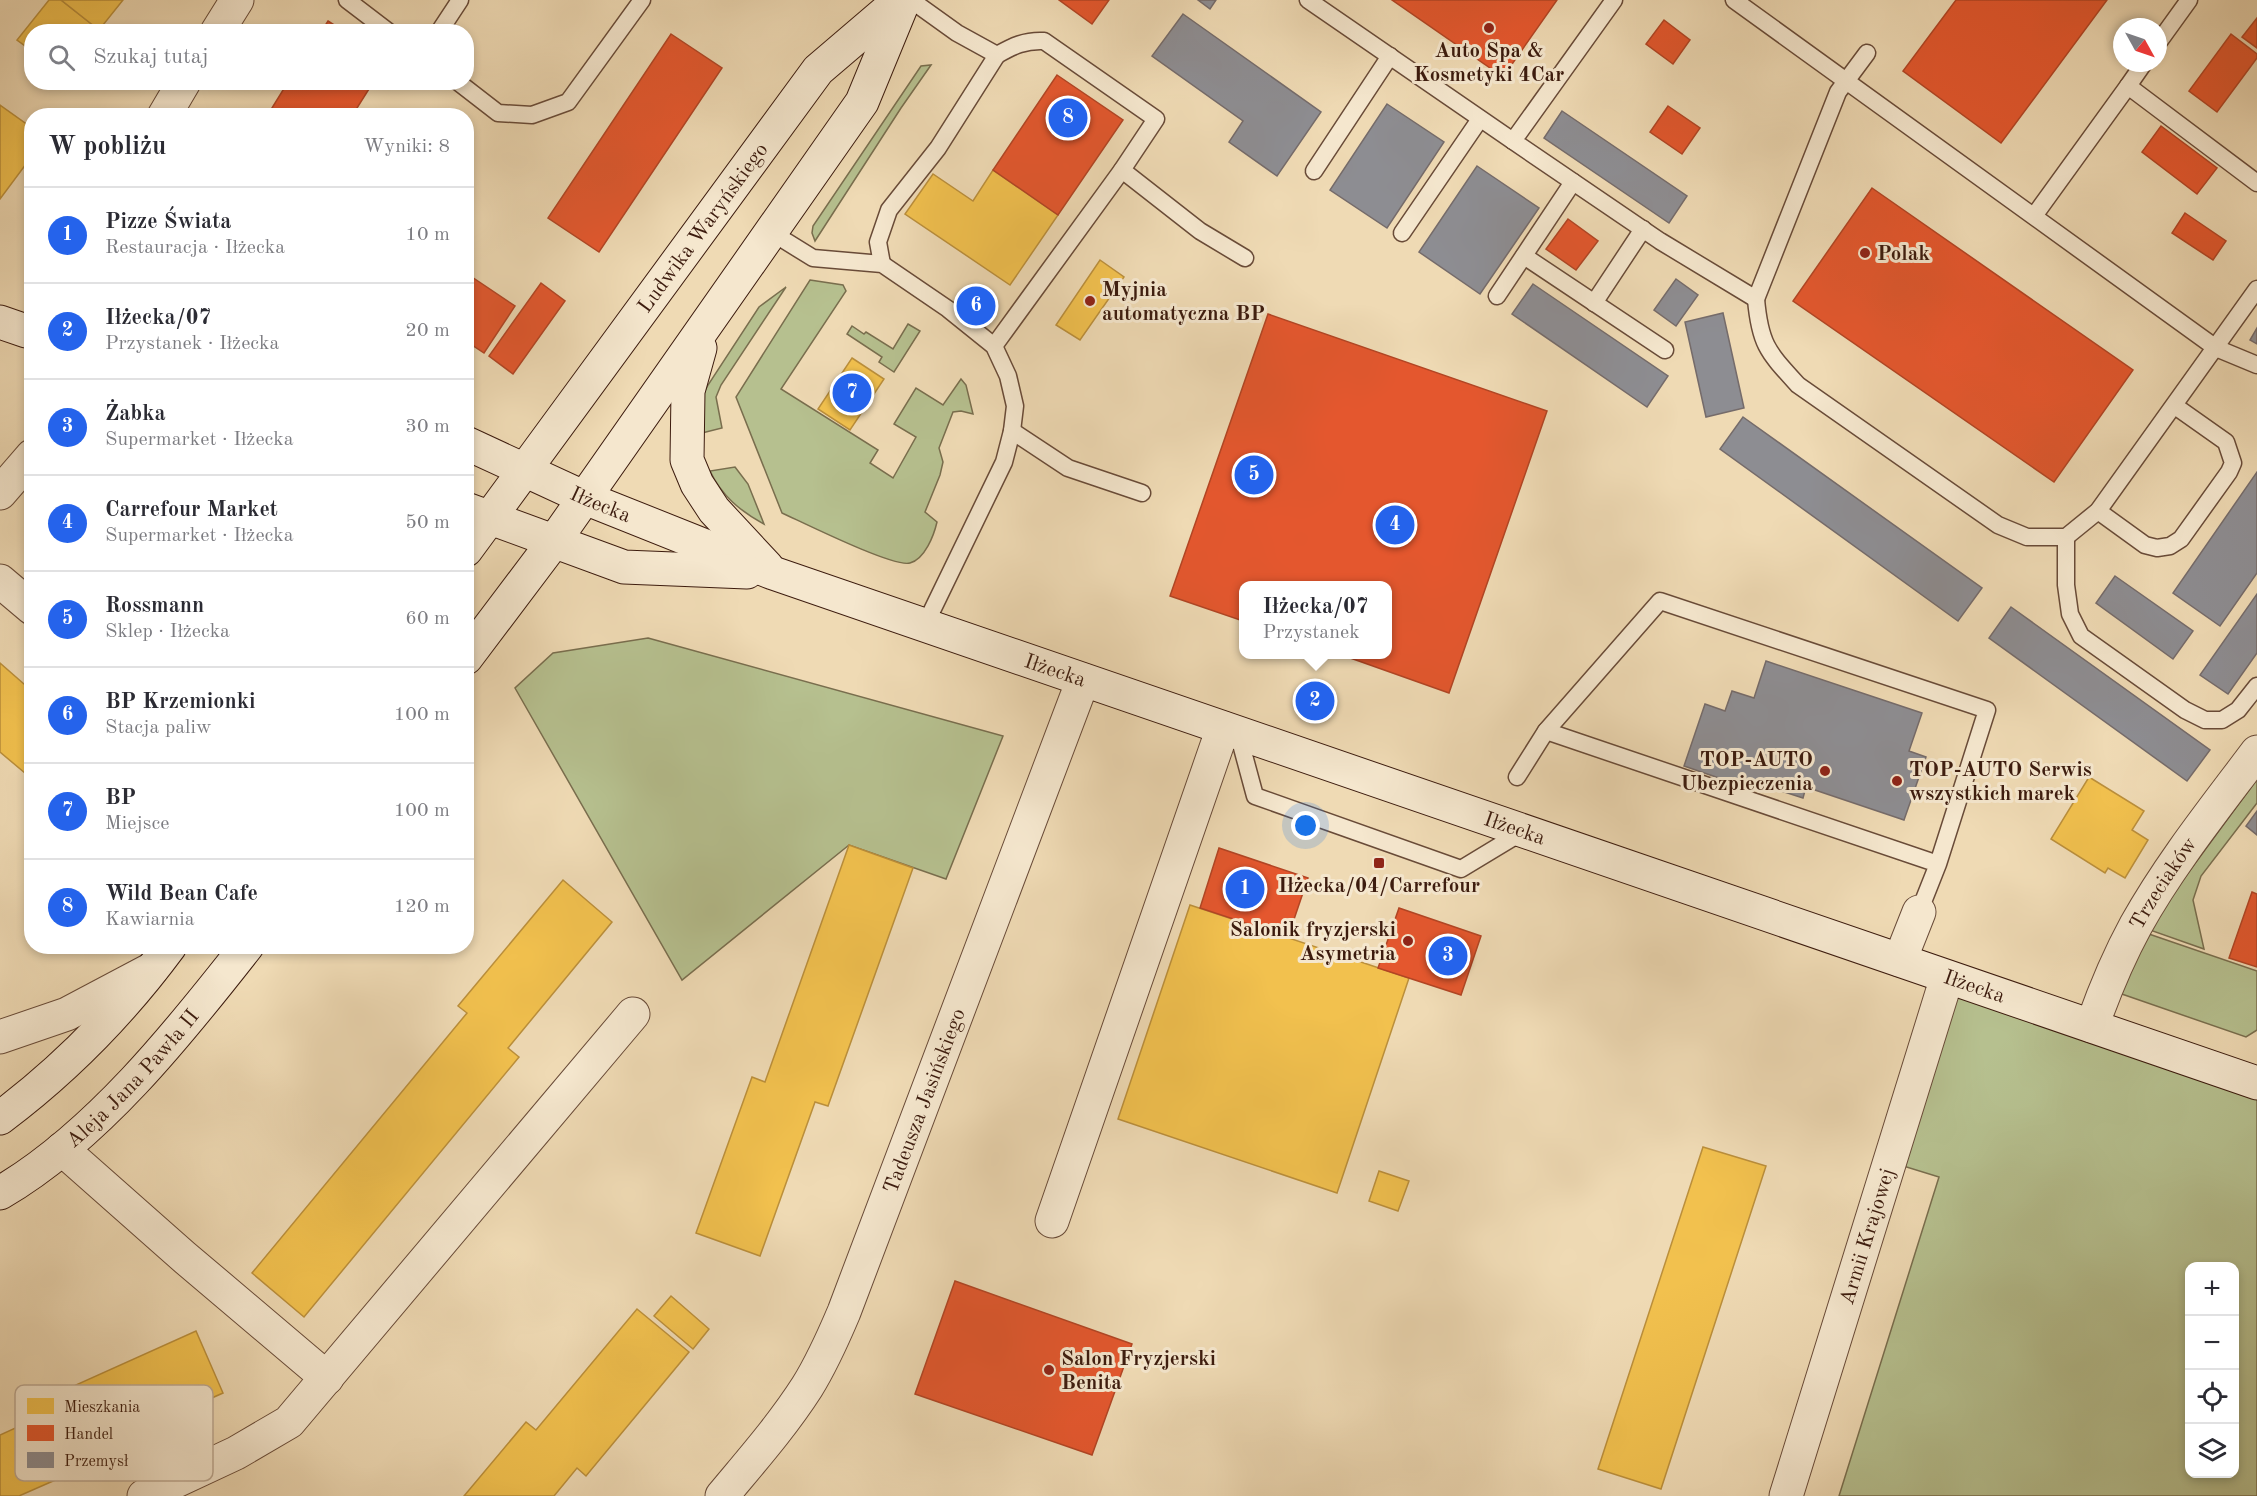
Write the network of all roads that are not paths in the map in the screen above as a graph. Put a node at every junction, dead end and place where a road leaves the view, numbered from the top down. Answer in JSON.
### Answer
{"nodes":[{"id":1,"x":237,"y":0,"type":"edge"},
{"id":2,"x":347,"y":0,"type":"edge"},
{"id":3,"x":460,"y":0,"type":"edge"},
{"id":4,"x":642,"y":0,"type":"edge"},
{"id":5,"x":902,"y":0,"type":"edge"},
{"id":6,"x":912,"y":0,"type":"edge"},
{"id":7,"x":1308,"y":0,"type":"edge"},
{"id":8,"x":1614,"y":0,"type":"edge"},
{"id":9,"x":1734,"y":0,"type":"edge"},
{"id":10,"x":2189,"y":0,"type":"edge"},
{"id":11,"x":222,"y":24,"type":"edge"},
{"id":12,"x":378,"y":24,"type":"edge"},
{"id":13,"x":444,"y":24,"type":"edge"},
{"id":14,"x":2167,"y":31,"type":"edge"},
{"id":15,"x":1867,"y":53,"type":"dead end"},
{"id":16,"x":997,"y":55,"type":"junction"},
{"id":17,"x":1390,"y":56,"type":"junction"},
{"id":18,"x":2138,"y":72,"type":"edge"},
{"id":19,"x":1846,"y":81,"type":"junction"},
{"id":20,"x":2128,"y":86,"type":"junction"},
{"id":21,"x":179,"y":90,"type":"edge"},
{"id":22,"x":468,"y":90,"type":"edge"},
{"id":23,"x":169,"y":108,"type":"edge"},
{"id":24,"x":1480,"y":119,"type":"junction"},
{"id":25,"x":1513,"y":141,"type":"junction"},
{"id":26,"x":1122,"y":170,"type":"junction"},
{"id":27,"x":1314,"y":171,"type":"dead end"},
{"id":28,"x":1573,"y":182,"type":"junction"},
{"id":29,"x":2257,"y":183,"type":"edge"},
{"id":30,"x":2034,"y":216,"type":"junction"},
{"id":31,"x":1643,"y":230,"type":"junction"},
{"id":32,"x":771,"y":232,"type":"junction"},
{"id":33,"x":1402,"y":233,"type":"dead end"},
{"id":34,"x":1524,"y":256,"type":"junction"},
{"id":35,"x":1245,"y":258,"type":"dead end"},
{"id":36,"x":882,"y":264,"type":"junction"},
{"id":37,"x":2257,"y":289,"type":"edge"},
{"id":38,"x":1497,"y":296,"type":"dead end"},
{"id":39,"x":1756,"y":299,"type":"junction"},
{"id":40,"x":1594,"y":303,"type":"junction"},
{"id":41,"x":706,"y":326,"type":"junction"},
{"id":42,"x":994,"y":346,"type":"junction"},
{"id":43,"x":2216,"y":348,"type":"junction"},
{"id":44,"x":1665,"y":350,"type":"dead end"},
{"id":45,"x":2257,"y":365,"type":"edge"},
{"id":46,"x":2175,"y":406,"type":"junction"},
{"id":47,"x":1012,"y":431,"type":"junction"},
{"id":48,"x":474,"y":447,"type":"edge"},
{"id":49,"x":24,"y":465,"type":"edge"},
{"id":50,"x":524,"y":471,"type":"junction"},
{"id":51,"x":0,"y":493,"type":"edge"},
{"id":52,"x":1142,"y":494,"type":"dead end"},
{"id":53,"x":585,"y":498,"type":"junction"},
{"id":54,"x":2098,"y":511,"type":"junction"},
{"id":55,"x":479,"y":513,"type":"edge"},
{"id":56,"x":474,"y":527,"type":"edge"},
{"id":57,"x":2066,"y":537,"type":"junction"},
{"id":58,"x":555,"y":540,"type":"junction"},
{"id":59,"x":772,"y":573,"type":"junction"},
{"id":60,"x":0,"y":581,"type":"edge"},
{"id":61,"x":24,"y":601,"type":"edge"},
{"id":62,"x":925,"y":625,"type":"junction"},
{"id":63,"x":474,"y":647,"type":"edge"},
{"id":64,"x":1083,"y":680,"type":"junction"},
{"id":65,"x":2257,"y":686,"type":"edge"},
{"id":66,"x":1230,"y":731,"type":"junction"},
{"id":67,"x":1546,"y":731,"type":"junction"},
{"id":68,"x":2257,"y":752,"type":"edge"},
{"id":69,"x":1517,"y":777,"type":"dead end"},
{"id":70,"x":1522,"y":832,"type":"junction"},
{"id":71,"x":1938,"y":864,"type":"junction"},
{"id":72,"x":1919,"y":912,"type":"joint"},
{"id":73,"x":241,"y":954,"type":"edge"},
{"id":74,"x":162,"y":957,"type":"edge"},
{"id":75,"x":1900,"y":960,"type":"junction"},
{"id":76,"x":1947,"y":977,"type":"junction"},
{"id":77,"x":633,"y":1014,"type":"dead end"},
{"id":78,"x":2092,"y":1026,"type":"junction"},
{"id":79,"x":0,"y":1037,"type":"edge"},
{"id":80,"x":2257,"y":1083,"type":"edge"},
{"id":81,"x":0,"y":1118,"type":"edge"},
{"id":82,"x":62,"y":1149,"type":"junction"},
{"id":83,"x":0,"y":1193,"type":"edge"},
{"id":84,"x":1052,"y":1221,"type":"dead end"},
{"id":85,"x":327,"y":1378,"type":"junction"},
{"id":86,"x":213,"y":1464,"type":"edge"},
{"id":87,"x":176,"y":1481,"type":"edge"},
{"id":88,"x":144,"y":1496,"type":"edge"},
{"id":89,"x":722,"y":1496,"type":"edge"},
{"id":90,"x":1786,"y":1496,"type":"edge"}],
"edges":[{"from":1,"to":11,"type":"street"},
{"from":2,"to":12,"type":"lane"},
{"from":3,"to":13,"type":"lane"},
{"from":4,"to":22,"type":"lane"},
{"from":5,"to":32,"type":"street","name":"Ludwika Waryńskiego"},
{"from":5,"to":50,"type":"street","name":"Ludwika Waryńskiego"},
{"from":6,"to":16,"type":"lane"},
{"from":7,"to":17,"type":"lane"},
{"from":8,"to":25,"type":"lane"},
{"from":9,"to":19,"type":"lane"},
{"from":10,"to":14,"type":"lane"},
{"from":15,"to":19,"type":"lane"},
{"from":16,"to":26,"type":"lane"},
{"from":16,"to":36,"type":"lane"},
{"from":17,"to":24,"type":"lane"},
{"from":17,"to":27,"type":"lane"},
{"from":18,"to":20,"type":"lane"},
{"from":19,"to":30,"type":"lane"},
{"from":19,"to":39,"type":"lane"},
{"from":20,"to":29,"type":"lane"},
{"from":20,"to":30,"type":"lane"},
{"from":21,"to":23,"type":"street"},
{"from":24,"to":25,"type":"lane"},
{"from":24,"to":33,"type":"lane"},
{"from":25,"to":28,"type":"lane"},
{"from":26,"to":35,"type":"lane"},
{"from":26,"to":42,"type":"lane"},
{"from":28,"to":31,"type":"lane"},
{"from":28,"to":34,"type":"lane"},
{"from":30,"to":43,"type":"lane"},
{"from":31,"to":39,"type":"lane"},
{"from":31,"to":40,"type":"lane"},
{"from":32,"to":36,"type":"lane"},
{"from":32,"to":41,"type":"street","name":"Ludwika Waryńskiego"},
{"from":34,"to":38,"type":"lane"},
{"from":34,"to":40,"type":"lane"},
{"from":36,"to":42,"type":"lane"},
{"from":37,"to":43,"type":"lane"},
{"from":39,"to":57,"type":"lane"},
{"from":40,"to":44,"type":"lane"},
{"from":41,"to":53,"type":"street","name":"Ludwika Waryńskiego"},
{"from":41,"to":59,"type":"street","name":"Ludwika Waryńskiego"},
{"from":42,"to":47,"type":"lane"},
{"from":43,"to":45,"type":"lane"},
{"from":43,"to":46,"type":"lane"},
{"from":46,"to":54,"type":"lane"},
{"from":46,"to":54,"type":"lane"},
{"from":47,"to":52,"type":"lane"},
{"from":47,"to":62,"type":"lane"},
{"from":48,"to":50,"type":"street","name":"Iłżecka"},
{"from":49,"to":51,"type":"street"},
{"from":50,"to":53,"type":"street","name":"Iłżecka"},
{"from":50,"to":55,"type":"street","name":"Ludwika Waryńskiego"},
{"from":53,"to":58,"type":"street","name":"Ludwika Waryńskiego"},
{"from":53,"to":59,"type":"street","name":"Iłżecka"},
{"from":54,"to":57,"type":"lane"},
{"from":55,"to":56,"type":"street"},
{"from":55,"to":58,"type":"street","name":"Iłżecka"},
{"from":57,"to":65,"type":"lane"},
{"from":58,"to":59,"type":"street","name":"Iłżecka"},
{"from":58,"to":63,"type":"street"},
{"from":59,"to":62,"type":"street","name":"Iłżecka"},
{"from":60,"to":61,"type":"street"},
{"from":62,"to":64,"type":"street","name":"Iłżecka"},
{"from":64,"to":66,"type":"street","name":"Iłżecka"},
{"from":64,"to":89,"type":"street","name":"Tadeusza Jasińskiego"},
{"from":66,"to":70,"type":"street","name":"Iłżecka"},
{"from":66,"to":70,"type":"lane"},
{"from":66,"to":84,"type":"street"},
{"from":67,"to":69,"type":"lane"},
{"from":67,"to":71,"type":"lane"},
{"from":67,"to":71,"type":"lane"},
{"from":68,"to":78,"type":"street","name":"Trzeciaków"},
{"from":70,"to":75,"type":"street","name":"Iłżecka"},
{"from":71,"to":72,"type":"lane"},
{"from":72,"to":75,"type":"street"},
{"from":73,"to":82,"type":"street","name":"Aleja Jana Pawła II"},
{"from":74,"to":79,"type":"street"},
{"from":74,"to":81,"type":"street"},
{"from":75,"to":76,"type":"street","name":"Iłżecka"},
{"from":76,"to":78,"type":"street","name":"Iłżecka"},
{"from":76,"to":90,"type":"street","name":"Armii Krajowej"},
{"from":77,"to":85,"type":"street"},
{"from":78,"to":80,"type":"street","name":"Iłżecka"},
{"from":82,"to":83,"type":"street","name":"Aleja Jana Pawła II"},
{"from":82,"to":85,"type":"street"},
{"from":85,"to":86,"type":"street"},
{"from":87,"to":88,"type":"street"}]}
